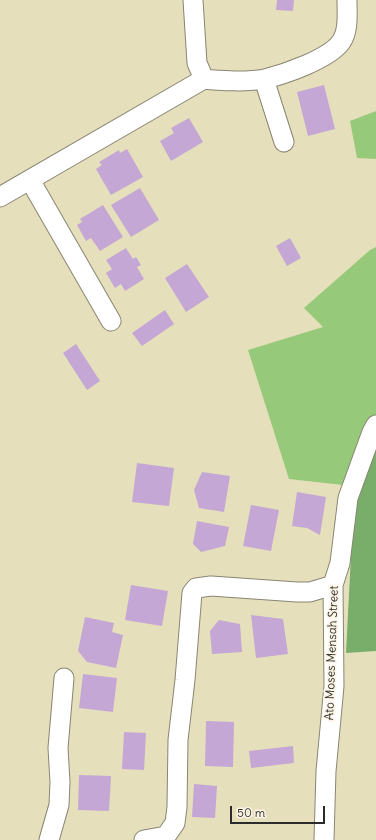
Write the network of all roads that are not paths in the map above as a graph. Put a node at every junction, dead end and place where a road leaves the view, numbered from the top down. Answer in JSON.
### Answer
{"nodes":[{"id":1,"x":193,"y":0,"type":"edge"},
{"id":2,"x":347,"y":0,"type":"edge"},
{"id":3,"x":204,"y":79,"type":"junction"},
{"id":4,"x":264,"y":79,"type":"junction"},
{"id":5,"x":284,"y":142,"type":"dead end"},
{"id":6,"x":30,"y":180,"type":"junction"},
{"id":7,"x":0,"y":197,"type":"edge"},
{"id":8,"x":111,"y":321,"type":"dead end"},
{"id":9,"x":376,"y":425,"type":"edge"},
{"id":10,"x":333,"y":585,"type":"junction"},
{"id":11,"x":64,"y":678,"type":"dead end"},
{"id":12,"x":48,"y":840,"type":"edge"},
{"id":13,"x":148,"y":840,"type":"edge"},
{"id":14,"x":324,"y":840,"type":"edge"}],
"edges":[{"from":1,"to":3,"type":"street"},
{"from":2,"to":4,"type":"street"},
{"from":3,"to":4,"type":"street"},
{"from":3,"to":6,"type":"street"},
{"from":4,"to":5,"type":"street"},
{"from":6,"to":7,"type":"street"},
{"from":6,"to":8,"type":"street"},
{"from":9,"to":10,"type":"street","name":"Ato Moses Mensah Street"},
{"from":10,"to":13,"type":"street"},
{"from":10,"to":14,"type":"street","name":"Ato Moses Mensah Street"},
{"from":11,"to":12,"type":"street"}]}
